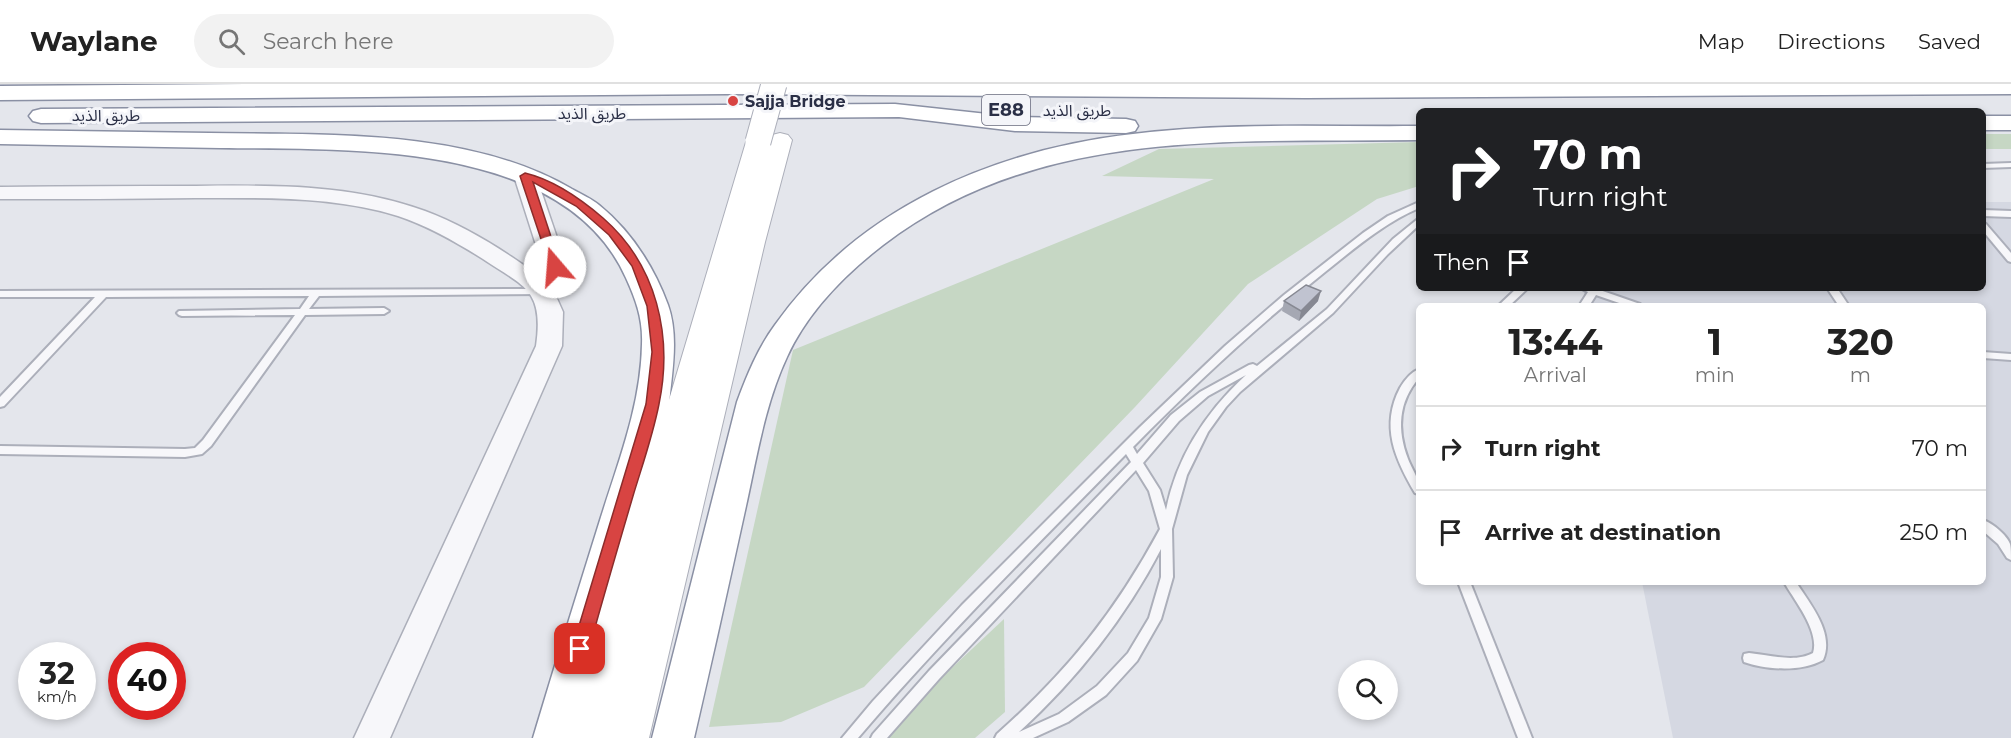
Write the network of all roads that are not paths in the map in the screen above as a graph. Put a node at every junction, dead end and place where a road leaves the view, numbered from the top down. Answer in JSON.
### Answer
{"nodes":[{"id":1,"x":774,"y":84,"type":"edge"},
{"id":2,"x":795,"y":84,"type":"edge"},
{"id":3,"x":2011,"y":87,"type":"edge"},
{"id":4,"x":0,"y":93,"type":"edge"},
{"id":5,"x":2011,"y":105,"type":"edge"},
{"id":6,"x":1416,"y":108,"type":"edge"},
{"id":7,"x":1457,"y":108,"type":"edge"},
{"id":8,"x":903,"y":111,"type":"junction"},
{"id":9,"x":339,"y":114,"type":"junction"},
{"id":10,"x":0,"y":116,"type":"edge"},
{"id":11,"x":1986,"y":123,"type":"edge"},
{"id":12,"x":2011,"y":123,"type":"edge"},
{"id":13,"x":1416,"y":127,"type":"edge"},
{"id":14,"x":1416,"y":134,"type":"edge"},
{"id":15,"x":0,"y":136,"type":"edge"},
{"id":16,"x":117,"y":139,"type":"junction"},
{"id":17,"x":769,"y":141,"type":"junction"},
{"id":18,"x":2011,"y":165,"type":"edge"},
{"id":19,"x":1986,"y":166,"type":"edge"},
{"id":20,"x":525,"y":176,"type":"junction"},
{"id":21,"x":5,"y":195,"type":"edge"},
{"id":22,"x":1416,"y":206,"type":"edge"},
{"id":23,"x":1986,"y":213,"type":"edge"},
{"id":24,"x":2011,"y":214,"type":"edge"},
{"id":25,"x":1416,"y":224,"type":"edge"},
{"id":26,"x":1986,"y":230,"type":"edge"},
{"id":27,"x":2011,"y":259,"type":"edge"},
{"id":28,"x":1520,"y":291,"type":"edge"},
{"id":29,"x":1592,"y":291,"type":"edge"},
{"id":30,"x":316,"y":292,"type":"junction"},
{"id":31,"x":544,"y":292,"type":"junction"},
{"id":32,"x":104,"y":293,"type":"junction"},
{"id":33,"x":0,"y":294,"type":"edge"},
{"id":34,"x":1506,"y":303,"type":"edge"},
{"id":35,"x":1629,"y":303,"type":"edge"},
{"id":36,"x":384,"y":311,"type":"dead end"},
{"id":37,"x":302,"y":312,"type":"junction"},
{"id":38,"x":182,"y":313,"type":"dead end"},
{"id":39,"x":1986,"y":355,"type":"edge"},
{"id":40,"x":2011,"y":357,"type":"edge"},
{"id":41,"x":1271,"y":358,"type":"junction"},
{"id":42,"x":1416,"y":376,"type":"edge"},
{"id":43,"x":0,"y":403,"type":"edge"},
{"id":44,"x":1127,"y":447,"type":"junction"},
{"id":45,"x":0,"y":450,"type":"edge"},
{"id":46,"x":1138,"y":461,"type":"junction"},
{"id":47,"x":1416,"y":485,"type":"edge"},
{"id":48,"x":1167,"y":526,"type":"junction"},
{"id":49,"x":1986,"y":527,"type":"edge"},
{"id":50,"x":2011,"y":555,"type":"edge"},
{"id":51,"x":1465,"y":585,"type":"edge"},
{"id":52,"x":1792,"y":585,"type":"edge"},
{"id":53,"x":1749,"y":658,"type":"dead end"},
{"id":54,"x":372,"y":738,"type":"edge"},
{"id":55,"x":554,"y":738,"type":"edge"},
{"id":56,"x":589,"y":738,"type":"edge"},
{"id":57,"x":628,"y":738,"type":"edge"},
{"id":58,"x":673,"y":738,"type":"edge"},
{"id":59,"x":849,"y":738,"type":"edge"},
{"id":60,"x":878,"y":738,"type":"edge"},
{"id":61,"x":1002,"y":738,"type":"edge"},
{"id":62,"x":1019,"y":738,"type":"edge"},
{"id":63,"x":1526,"y":738,"type":"edge"}],
"edges":[{"from":1,"to":17,"type":"main road","bridge":true},
{"from":2,"to":17,"type":"main road"},
{"from":3,"to":4,"type":"highway","name":"طريق الذيد","number":"E88"},
{"from":5,"to":7,"type":"highway","name":"طريق الذيد","number":"E88"},
{"from":6,"to":8,"type":"highway","name":"طريق الذيد","number":"E88"},
{"from":8,"to":9,"type":"highway","name":"طريق الذيد","number":"E88"},
{"from":8,"to":13,"type":"highway"},
{"from":9,"to":10,"type":"highway","name":"طريق الذيد","number":"E88"},
{"from":9,"to":16,"type":"highway"},
{"from":11,"to":12,"type":"highway"},
{"from":14,"to":58,"type":"highway"},
{"from":15,"to":16,"type":"highway"},
{"from":16,"to":20,"type":"highway"},
{"from":17,"to":56,"type":"main road"},
{"from":17,"to":57,"type":"main road"},
{"from":18,"to":19,"type":"lane"},
{"from":20,"to":31,"type":"street"},
{"from":20,"to":55,"type":"highway"},
{"from":21,"to":31,"type":"street"},
{"from":22,"to":44,"type":"lane"},
{"from":23,"to":24,"type":"lane"},
{"from":25,"to":41,"type":"lane"},
{"from":26,"to":27,"type":"lane"},
{"from":28,"to":34,"type":"lane"},
{"from":29,"to":35,"type":"lane"},
{"from":30,"to":31,"type":"lane"},
{"from":30,"to":32,"type":"lane"},
{"from":30,"to":37,"type":"lane"},
{"from":31,"to":54,"type":"street"},
{"from":32,"to":33,"type":"lane"},
{"from":32,"to":43,"type":"lane"},
{"from":36,"to":37,"type":"lane"},
{"from":37,"to":38,"type":"lane"},
{"from":37,"to":45,"type":"lane"},
{"from":39,"to":40,"type":"lane"},
{"from":41,"to":46,"type":"lane"},
{"from":41,"to":48,"type":"lane"},
{"from":42,"to":47,"type":"lane"},
{"from":44,"to":46,"type":"lane"},
{"from":44,"to":59,"type":"lane"},
{"from":46,"to":48,"type":"lane"},
{"from":46,"to":60,"type":"lane"},
{"from":48,"to":61,"type":"lane"},
{"from":48,"to":62,"type":"lane"},
{"from":49,"to":50,"type":"lane"},
{"from":51,"to":63,"type":"lane"},
{"from":52,"to":53,"type":"lane"}]}
